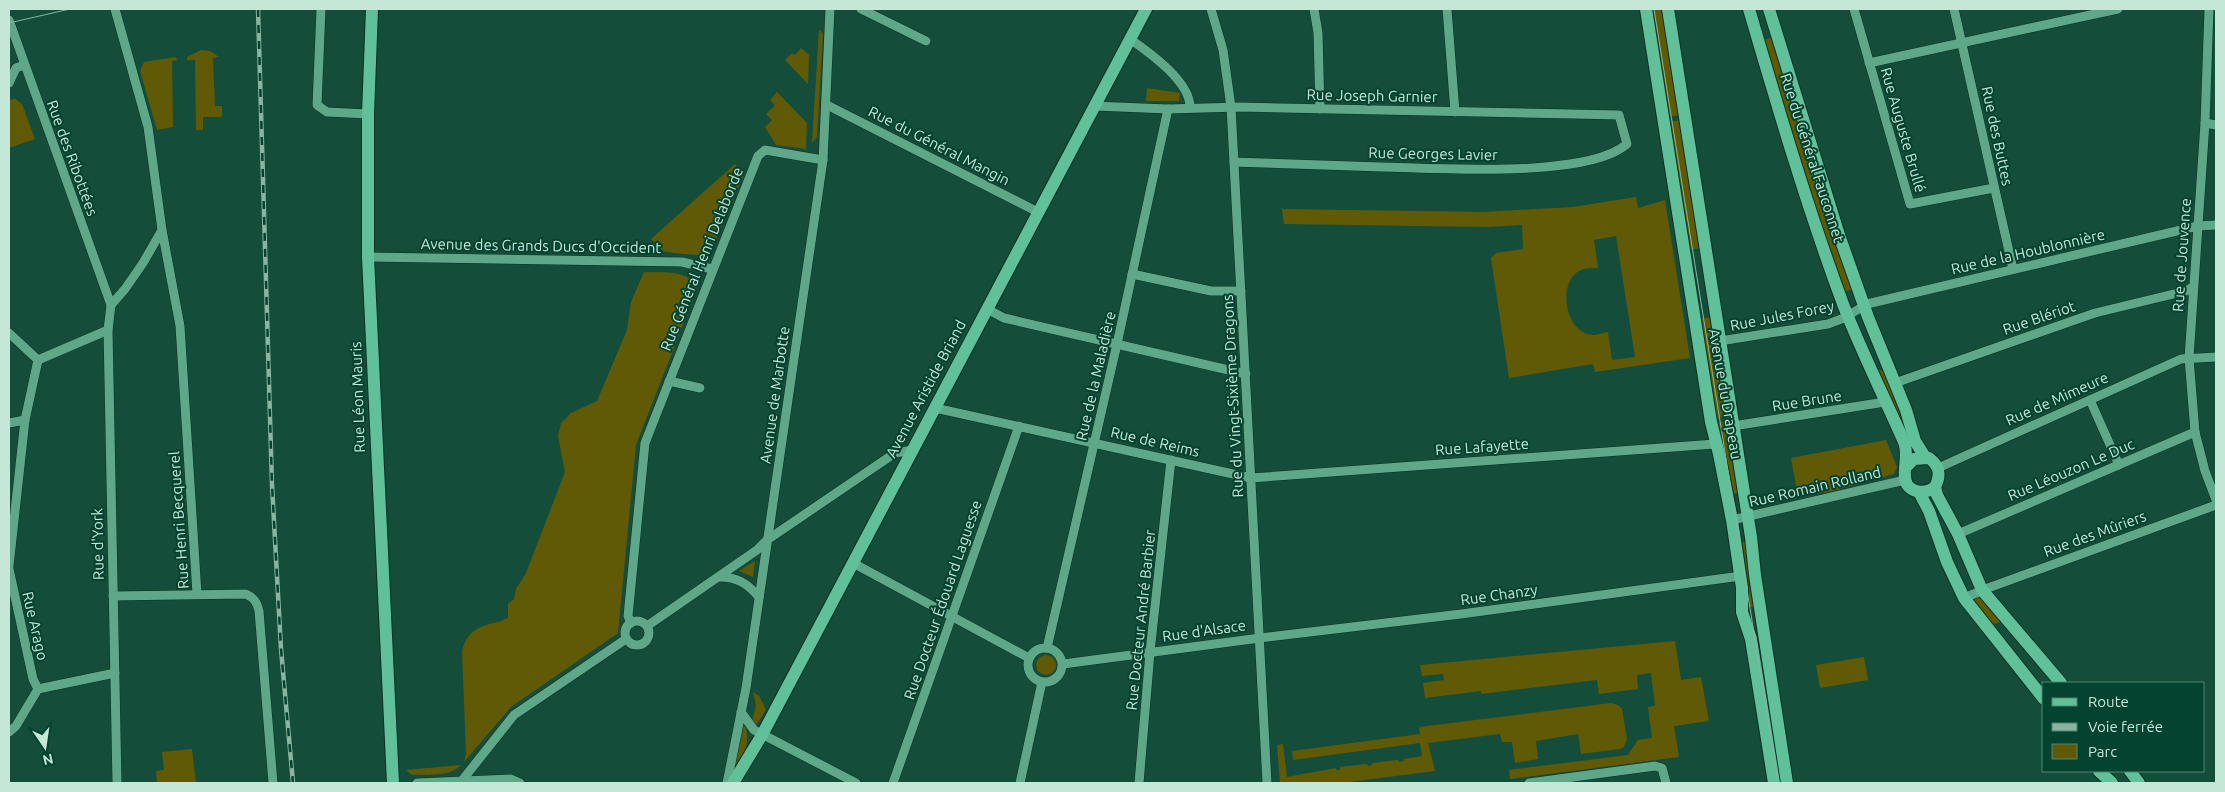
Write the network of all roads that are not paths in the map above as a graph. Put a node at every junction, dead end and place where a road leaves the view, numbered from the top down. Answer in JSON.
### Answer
{"nodes":[{"id":1,"x":320,"y":9,"type":"edge"},
{"id":2,"x":372,"y":9,"type":"edge"},
{"id":3,"x":830,"y":9,"type":"edge"},
{"id":4,"x":861,"y":9,"type":"edge"},
{"id":5,"x":1146,"y":9,"type":"edge"},
{"id":6,"x":1211,"y":9,"type":"edge"},
{"id":7,"x":1314,"y":9,"type":"edge"},
{"id":8,"x":1447,"y":9,"type":"edge"},
{"id":9,"x":1646,"y":9,"type":"edge"},
{"id":10,"x":1668,"y":9,"type":"edge"},
{"id":11,"x":1749,"y":9,"type":"edge"},
{"id":12,"x":1769,"y":9,"type":"edge"},
{"id":13,"x":1854,"y":9,"type":"edge"},
{"id":14,"x":1954,"y":9,"type":"edge"},
{"id":15,"x":2118,"y":9,"type":"edge"},
{"id":16,"x":2210,"y":9,"type":"edge"},
{"id":17,"x":115,"y":12,"type":"edge"},
{"id":18,"x":9,"y":20,"type":"edge"},
{"id":19,"x":1130,"y":39,"type":"junction"},
{"id":20,"x":926,"y":41,"type":"dead end"},
{"id":21,"x":1962,"y":43,"type":"junction"},
{"id":22,"x":2212,"y":52,"type":"edge"},
{"id":23,"x":1869,"y":63,"type":"junction"},
{"id":24,"x":24,"y":66,"type":"junction"},
{"id":25,"x":9,"y":83,"type":"edge"},
{"id":26,"x":827,"y":105,"type":"junction"},
{"id":27,"x":1094,"y":106,"type":"junction"},
{"id":28,"x":1231,"y":107,"type":"junction"},
{"id":29,"x":1190,"y":108,"type":"junction"},
{"id":30,"x":1168,"y":109,"type":"junction"},
{"id":31,"x":1320,"y":109,"type":"junction"},
{"id":32,"x":1455,"y":112,"type":"junction"},
{"id":33,"x":368,"y":114,"type":"junction"},
{"id":34,"x":2205,"y":123,"type":"junction"},
{"id":35,"x":2216,"y":124,"type":"edge"},
{"id":36,"x":1627,"y":144,"type":"joint"},
{"id":37,"x":823,"y":160,"type":"junction"},
{"id":38,"x":1234,"y":162,"type":"junction"},
{"id":39,"x":1994,"y":188,"type":"junction"},
{"id":40,"x":1038,"y":212,"type":"junction"},
{"id":41,"x":2216,"y":225,"type":"edge"},
{"id":42,"x":2198,"y":226,"type":"junction"},
{"id":43,"x":162,"y":230,"type":"junction"},
{"id":44,"x":368,"y":257,"type":"junction"},
{"id":45,"x":712,"y":269,"type":"junction"},
{"id":46,"x":2014,"y":269,"type":"junction"},
{"id":47,"x":1132,"y":274,"type":"junction"},
{"id":48,"x":2193,"y":287,"type":"junction"},
{"id":49,"x":1241,"y":291,"type":"junction"},
{"id":50,"x":111,"y":305,"type":"junction"},
{"id":51,"x":1864,"y":305,"type":"junction"},
{"id":52,"x":987,"y":309,"type":"junction"},
{"id":53,"x":1848,"y":315,"type":"junction"},
{"id":54,"x":108,"y":330,"type":"junction"},
{"id":55,"x":9,"y":333,"type":"edge"},
{"id":56,"x":1720,"y":341,"type":"junction"},
{"id":57,"x":1117,"y":344,"type":"junction"},
{"id":58,"x":2216,"y":357,"type":"edge"},
{"id":59,"x":2188,"y":358,"type":"junction"},
{"id":60,"x":38,"y":360,"type":"junction"},
{"id":61,"x":1246,"y":374,"type":"junction"},
{"id":62,"x":669,"y":381,"type":"junction"},
{"id":63,"x":1895,"y":382,"type":"junction"},
{"id":64,"x":700,"y":388,"type":"dead end"},
{"id":65,"x":2090,"y":400,"type":"junction"},
{"id":66,"x":1885,"y":402,"type":"junction"},
{"id":67,"x":935,"y":408,"type":"junction"},
{"id":68,"x":25,"y":420,"type":"junction"},
{"id":69,"x":9,"y":423,"type":"edge"},
{"id":70,"x":1019,"y":426,"type":"junction"},
{"id":71,"x":1733,"y":426,"type":"junction"},
{"id":72,"x":2195,"y":432,"type":"junction"},
{"id":73,"x":1095,"y":443,"type":"junction"},
{"id":74,"x":1715,"y":444,"type":"junction"},
{"id":75,"x":913,"y":450,"type":"junction"},
{"id":76,"x":1925,"y":457,"type":"junction"},
{"id":77,"x":1171,"y":460,"type":"junction"},
{"id":78,"x":2119,"y":465,"type":"junction"},
{"id":79,"x":1906,"y":467,"type":"junction"},
{"id":80,"x":1938,"y":468,"type":"junction"},
{"id":81,"x":1251,"y":478,"type":"junction"},
{"id":82,"x":1905,"y":480,"type":"junction"},
{"id":83,"x":1935,"y":487,"type":"junction"},
{"id":84,"x":1919,"y":492,"type":"junction"},
{"id":85,"x":2216,"y":500,"type":"edge"},
{"id":86,"x":2216,"y":505,"type":"edge"},
{"id":87,"x":11,"y":511,"type":"edge"},
{"id":88,"x":1748,"y":516,"type":"junction"},
{"id":89,"x":1732,"y":520,"type":"junction"},
{"id":90,"x":1958,"y":534,"type":"junction"},
{"id":91,"x":767,"y":540,"type":"junction"},
{"id":92,"x":853,"y":563,"type":"junction"},
{"id":93,"x":9,"y":568,"type":"edge"},
{"id":94,"x":1741,"y":576,"type":"junction"},
{"id":95,"x":719,"y":577,"type":"junction"},
{"id":96,"x":1982,"y":590,"type":"junction"},
{"id":97,"x":196,"y":594,"type":"junction"},
{"id":98,"x":11,"y":595,"type":"edge"},
{"id":99,"x":113,"y":596,"type":"junction"},
{"id":100,"x":759,"y":597,"type":"junction"},
{"id":101,"x":1964,"y":598,"type":"junction"},
{"id":102,"x":953,"y":617,"type":"junction"},
{"id":103,"x":631,"y":623,"type":"junction"},
{"id":104,"x":647,"y":626,"type":"junction"},
{"id":105,"x":1260,"y":638,"type":"junction"},
{"id":106,"x":626,"y":639,"type":"junction"},
{"id":107,"x":1047,"y":648,"type":"junction"},
{"id":108,"x":1150,"y":652,"type":"junction"},
{"id":109,"x":1029,"y":658,"type":"junction"},
{"id":110,"x":1063,"y":664,"type":"junction"},
{"id":111,"x":115,"y":673,"type":"junction"},
{"id":112,"x":1042,"y":682,"type":"junction"},
{"id":113,"x":2060,"y":682,"type":"edge"},
{"id":114,"x":38,"y":689,"type":"junction"},
{"id":115,"x":2042,"y":696,"type":"edge"},
{"id":116,"x":741,"y":712,"type":"junction"},
{"id":117,"x":9,"y":732,"type":"edge"},
{"id":118,"x":762,"y":735,"type":"junction"},
{"id":119,"x":2099,"y":772,"type":"edge"},
{"id":120,"x":2131,"y":772,"type":"edge"},
{"id":121,"x":461,"y":782,"type":"edge"},
{"id":122,"x":117,"y":783,"type":"edge"},
{"id":123,"x":273,"y":783,"type":"edge"},
{"id":124,"x":393,"y":783,"type":"edge"},
{"id":125,"x":417,"y":783,"type":"edge"},
{"id":126,"x":520,"y":783,"type":"edge"},
{"id":127,"x":727,"y":783,"type":"edge"},
{"id":128,"x":733,"y":783,"type":"edge"},
{"id":129,"x":856,"y":783,"type":"edge"},
{"id":130,"x":893,"y":783,"type":"edge"},
{"id":131,"x":1020,"y":783,"type":"edge"},
{"id":132,"x":1139,"y":783,"type":"edge"},
{"id":133,"x":1267,"y":783,"type":"edge"},
{"id":134,"x":1529,"y":783,"type":"edge"},
{"id":135,"x":1666,"y":783,"type":"edge"},
{"id":136,"x":1774,"y":783,"type":"edge"},
{"id":137,"x":1787,"y":783,"type":"edge"},
{"id":138,"x":2112,"y":783,"type":"edge"},
{"id":139,"x":2139,"y":783,"type":"edge"}],
"edges":[{"from":1,"to":33,"type":"street"},
{"from":2,"to":33,"type":"main road","name":"Rue Léon Mauris"},
{"from":3,"to":26,"type":"street","name":"Avenue de Marbotte"},
{"from":4,"to":20,"type":"street"},
{"from":5,"to":19,"type":"main road","name":"Avenue Aristide Briand"},
{"from":6,"to":28,"type":"street","name":"Rue du Vingt-Sixième Dragons"},
{"from":7,"to":31,"type":"street"},
{"from":8,"to":32,"type":"street"},
{"from":9,"to":74,"type":"main road","name":"Avenue du Drapeau"},
{"from":10,"to":56,"type":"main road","name":"Avenue du Drapeau"},
{"from":11,"to":53,"type":"main road","name":"Rue du Général Fauconnet"},
{"from":12,"to":51,"type":"main road","name":"Rue du Général Fauconnet"},
{"from":13,"to":23,"type":"street","name":"Rue Auguste Brullé"},
{"from":14,"to":21,"type":"street","name":"Rue des Buttes"},
{"from":15,"to":21,"type":"street"},
{"from":16,"to":22,"type":"street","name":"Rue de Jouvence"},
{"from":17,"to":43,"type":"street","name":"Rue Henri Becquerel"},
{"from":18,"to":24,"type":"street","name":"Rue des Ribottées"},
{"from":19,"to":27,"type":"main road","name":"Avenue Aristide Briand"},
{"from":19,"to":29,"type":"street"},
{"from":21,"to":23,"type":"street"},
{"from":21,"to":39,"type":"street","name":"Rue des Buttes"},
{"from":22,"to":34,"type":"street","name":"Rue de Jouvence"},
{"from":23,"to":39,"type":"street","name":"Rue Auguste Brullé"},
{"from":24,"to":25,"type":"street"},
{"from":24,"to":50,"type":"street","name":"Rue des Ribottées"},
{"from":26,"to":37,"type":"street","name":"Avenue de Marbotte"},
{"from":26,"to":40,"type":"street","name":"Rue du Général Mangin"},
{"from":27,"to":30,"type":"street","name":"Rue Joseph Garnier"},
{"from":27,"to":40,"type":"main road","name":"Avenue Aristide Briand"},
{"from":28,"to":29,"type":"street","name":"Rue Joseph Garnier"},
{"from":28,"to":31,"type":"street","name":"Rue Joseph Garnier"},
{"from":28,"to":38,"type":"street","name":"Rue du Vingt-Sixième Dragons"},
{"from":29,"to":30,"type":"street","name":"Rue Joseph Garnier"},
{"from":30,"to":47,"type":"street","name":"Rue de la Maladière"},
{"from":31,"to":32,"type":"street","name":"Rue Joseph Garnier"},
{"from":32,"to":36,"type":"street","name":"Rue Joseph Garnier"},
{"from":33,"to":44,"type":"main road","name":"Rue Léon Mauris"},
{"from":34,"to":35,"type":"street"},
{"from":34,"to":42,"type":"street","name":"Rue de Jouvence"},
{"from":36,"to":38,"type":"street","name":"Rue Georges Lavier"},
{"from":37,"to":45,"type":"street","name":"Rue Général Henri Delaborde"},
{"from":37,"to":91,"type":"street","name":"Avenue de Marbotte"},
{"from":38,"to":49,"type":"street","name":"Rue du Vingt-Sixième Dragons"},
{"from":39,"to":46,"type":"street","name":"Rue des Buttes"},
{"from":40,"to":52,"type":"main road","name":"Avenue Aristide Briand"},
{"from":41,"to":42,"type":"street","name":"Rue de la Houblonnière"},
{"from":42,"to":46,"type":"street","name":"Rue de la Houblonnière"},
{"from":42,"to":48,"type":"street","name":"Rue de Jouvence"},
{"from":43,"to":50,"type":"street"},
{"from":43,"to":97,"type":"street","name":"Rue Henri Becquerel"},
{"from":44,"to":45,"type":"street","name":"Avenue des Grands Ducs d'Occident"},
{"from":44,"to":124,"type":"main road","name":"Rue Léon Mauris"},
{"from":45,"to":62,"type":"street","name":"Rue Général Henri Delaborde"},
{"from":46,"to":51,"type":"street","name":"Rue de la Houblonnière"},
{"from":47,"to":49,"type":"street"},
{"from":47,"to":57,"type":"street","name":"Rue de la Maladière"},
{"from":48,"to":59,"type":"street","name":"Rue de Jouvence"},
{"from":48,"to":63,"type":"street","name":"Rue Blériot"},
{"from":49,"to":61,"type":"street","name":"Rue du Vingt-Sixième Dragons"},
{"from":50,"to":54,"type":"street","name":"Rue d'York"},
{"from":51,"to":53,"type":"street"},
{"from":51,"to":63,"type":"main road","name":"Rue du Général Fauconnet"},
{"from":52,"to":57,"type":"street"},
{"from":52,"to":67,"type":"main road","name":"Avenue Aristide Briand"},
{"from":53,"to":56,"type":"street","name":"Rue Jules Forey"},
{"from":53,"to":66,"type":"main road","name":"Rue du Général Fauconnet"},
{"from":54,"to":60,"type":"street"},
{"from":54,"to":99,"type":"street","name":"Rue d'York"},
{"from":55,"to":60,"type":"street"},
{"from":56,"to":71,"type":"main road","name":"Avenue du Drapeau"},
{"from":57,"to":61,"type":"street"},
{"from":57,"to":73,"type":"street","name":"Rue de la Maladière"},
{"from":58,"to":59,"type":"street","name":"Rue de Mimeure"},
{"from":59,"to":65,"type":"street","name":"Rue de Mimeure"},
{"from":59,"to":72,"type":"street","name":"Rue de Jouvence"},
{"from":60,"to":68,"type":"street","name":"Rue Arago"},
{"from":61,"to":81,"type":"street","name":"Rue du Vingt-Sixième Dragons"},
{"from":62,"to":64,"type":"street"},
{"from":62,"to":103,"type":"street","name":"Rue Général Henri Delaborde"},
{"from":63,"to":76,"type":"main road","name":"Rue du Général Fauconnet"},
{"from":65,"to":78,"type":"street"},
{"from":65,"to":80,"type":"street","name":"Rue de Mimeure"},
{"from":66,"to":71,"type":"street","name":"Rue Brune"},
{"from":66,"to":79,"type":"main road","name":"Rue du Général Fauconnet"},
{"from":67,"to":70,"type":"street","name":"Rue de Reims"},
{"from":67,"to":75,"type":"main road","name":"Avenue Aristide Briand"},
{"from":68,"to":69,"type":"street"},
{"from":68,"to":87,"type":"street","name":"Rue Arago"},
{"from":70,"to":73,"type":"street","name":"Rue de Reims"},
{"from":70,"to":102,"type":"street","name":"Rue Docteur Édouard Laguesse"},
{"from":71,"to":88,"type":"main road","name":"Avenue du Drapeau"},
{"from":72,"to":78,"type":"street","name":"Rue Léouzon Le Duc"},
{"from":72,"to":85,"type":"street","name":"Rue de Jouvence"},
{"from":73,"to":77,"type":"street","name":"Rue de Reims"},
{"from":73,"to":107,"type":"street","name":"Rue de la Maladière"},
{"from":74,"to":81,"type":"street","name":"Rue Lafayette"},
{"from":74,"to":89,"type":"main road","name":"Avenue du Drapeau"},
{"from":75,"to":91,"type":"street"},
{"from":75,"to":92,"type":"main road","name":"Avenue Aristide Briand"},
{"from":76,"to":79,"type":"main road"},
{"from":76,"to":80,"type":"main road","name":"Rue du Général Fauconnet"},
{"from":77,"to":81,"type":"street","name":"Rue de Reims"},
{"from":77,"to":108,"type":"street","name":"Rue Docteur André Barbier"},
{"from":78,"to":90,"type":"street","name":"Rue Léouzon Le Duc"},
{"from":79,"to":82,"type":"main road","name":"Rue du Général Fauconnet"},
{"from":80,"to":83,"type":"main road"},
{"from":81,"to":105,"type":"street","name":"Rue du Vingt-Sixième Dragons"},
{"from":82,"to":84,"type":"main road"},
{"from":82,"to":88,"type":"street","name":"Rue Romain Rolland"},
{"from":83,"to":84,"type":"main road"},
{"from":83,"to":90,"type":"main road"},
{"from":84,"to":101,"type":"main road"},
{"from":86,"to":96,"type":"street","name":"Rue des Mûriers"},
{"from":87,"to":93,"type":"street","name":"Rue Arago"},
{"from":88,"to":89,"type":"street","name":"Rue Romain Rolland"},
{"from":88,"to":137,"type":"main road","name":"Avenue du Drapeau"},
{"from":89,"to":94,"type":"main road","name":"Avenue du Drapeau"},
{"from":90,"to":96,"type":"main road"},
{"from":91,"to":95,"type":"street"},
{"from":91,"to":100,"type":"street","name":"Avenue de Marbotte"},
{"from":92,"to":102,"type":"street"},
{"from":92,"to":118,"type":"main road","name":"Avenue Aristide Briand"},
{"from":93,"to":98,"type":"street","name":"Rue Arago"},
{"from":94,"to":105,"type":"street","name":"Rue Chanzy"},
{"from":94,"to":136,"type":"main road","name":"Avenue du Drapeau"},
{"from":95,"to":100,"type":"street"},
{"from":95,"to":104,"type":"street"},
{"from":96,"to":101,"type":"street"},
{"from":96,"to":113,"type":"main road"},
{"from":97,"to":99,"type":"street"},
{"from":97,"to":123,"type":"street","name":"Rue Henri Becquerel"},
{"from":98,"to":114,"type":"street","name":"Rue Arago"},
{"from":99,"to":111,"type":"street","name":"Rue d'York"},
{"from":100,"to":116,"type":"street","name":"Avenue de Marbotte"},
{"from":101,"to":115,"type":"main road"},
{"from":102,"to":109,"type":"street"},
{"from":102,"to":130,"type":"street","name":"Rue Docteur Édouard Laguesse"},
{"from":103,"to":104,"type":"street"},
{"from":103,"to":106,"type":"street"},
{"from":104,"to":106,"type":"street"},
{"from":105,"to":108,"type":"street","name":"Rue d'Alsace"},
{"from":105,"to":133,"type":"street","name":"Rue du Vingt-Sixième Dragons"},
{"from":106,"to":121,"type":"street"},
{"from":107,"to":109,"type":"street"},
{"from":107,"to":110,"type":"street"},
{"from":108,"to":110,"type":"street","name":"Rue d'Alsace"},
{"from":108,"to":132,"type":"street","name":"Rue Docteur André Barbier"},
{"from":109,"to":112,"type":"street"},
{"from":110,"to":112,"type":"street"},
{"from":111,"to":114,"type":"street"},
{"from":111,"to":122,"type":"street","name":"Rue d'York"},
{"from":112,"to":131,"type":"street"},
{"from":114,"to":117,"type":"street"},
{"from":116,"to":118,"type":"street"},
{"from":116,"to":127,"type":"street","name":"Avenue de Marbotte"},
{"from":118,"to":128,"type":"main road","name":"Avenue Aristide Briand"},
{"from":118,"to":129,"type":"street"},
{"from":119,"to":138,"type":"main road"},
{"from":120,"to":139,"type":"main road"},
{"from":121,"to":125,"type":"street"},
{"from":121,"to":126,"type":"street"},
{"from":134,"to":135,"type":"street"}]}
